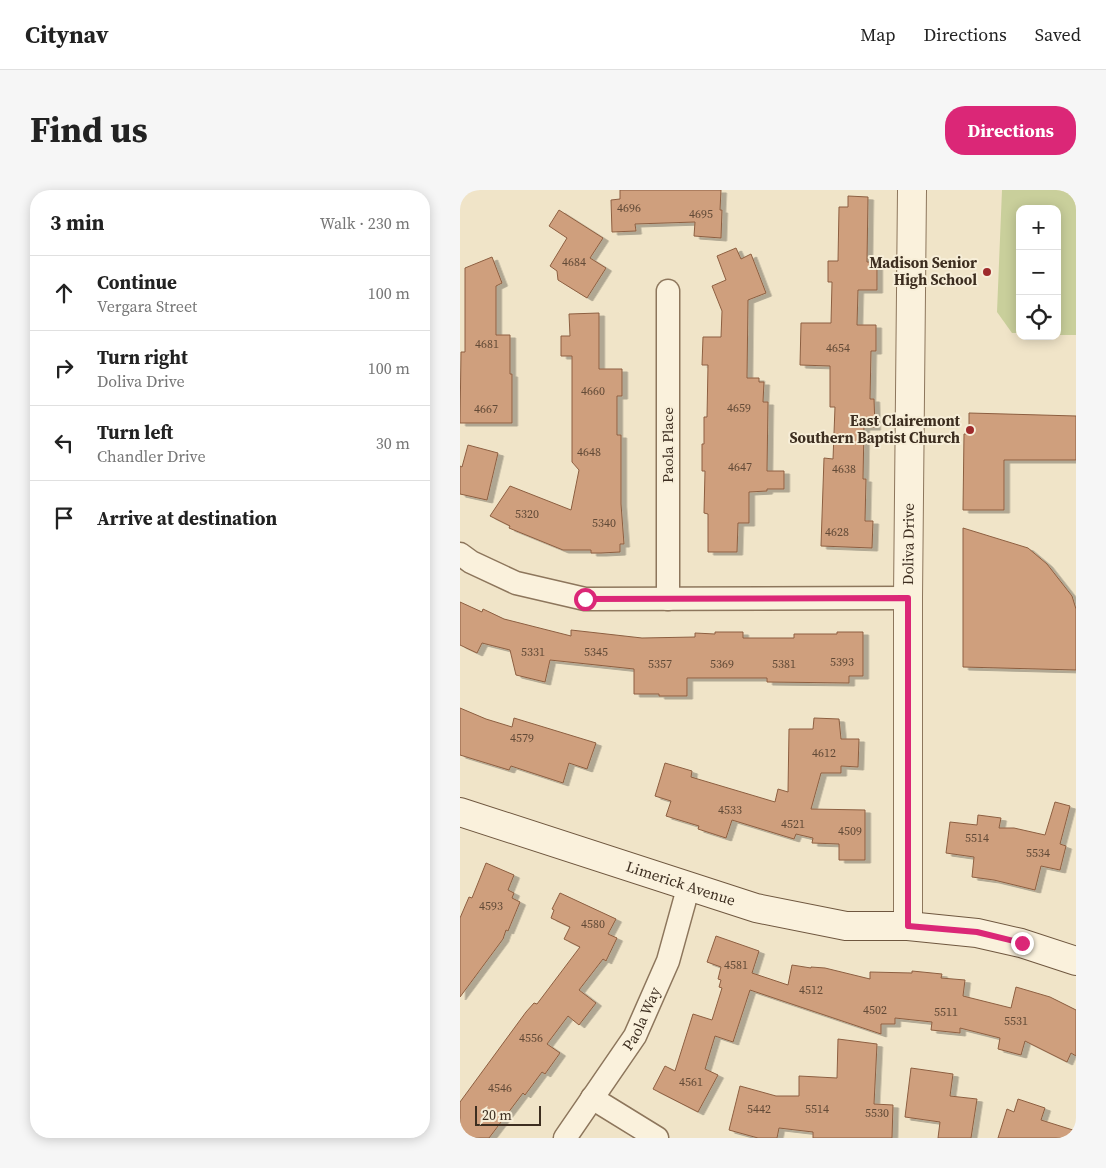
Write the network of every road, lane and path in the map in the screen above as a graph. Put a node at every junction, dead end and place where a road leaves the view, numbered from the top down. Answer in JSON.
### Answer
{"nodes":[{"id":1,"x":912,"y":190,"type":"edge"},
{"id":2,"x":668,"y":291,"type":"dead end"},
{"id":3,"x":460,"y":554,"type":"edge"},
{"id":4,"x":908,"y":598,"type":"junction"},
{"id":5,"x":668,"y":599,"type":"junction"},
{"id":6,"x":460,"y":812,"type":"edge"},
{"id":7,"x":689,"y":885,"type":"junction"},
{"id":8,"x":908,"y":926,"type":"junction"},
{"id":9,"x":1076,"y":961,"type":"edge"},
{"id":10,"x":592,"y":1098,"type":"junction"},
{"id":11,"x":565,"y":1138,"type":"edge"},
{"id":12,"x":657,"y":1138,"type":"edge"}],
"edges":[{"from":1,"to":4,"type":"street","name":"Doliva Drive"},
{"from":2,"to":5,"type":"street","name":"Paola Place"},
{"from":3,"to":5,"type":"street"},
{"from":4,"to":5,"type":"street"},
{"from":4,"to":8,"type":"street","name":"Doliva Drive"},
{"from":6,"to":7,"type":"street","name":"Limerick Avenue"},
{"from":7,"to":8,"type":"street","name":"Limerick Avenue"},
{"from":7,"to":10,"type":"street","name":"Paola Way"},
{"from":8,"to":9,"type":"street","name":"Limerick Avenue"},
{"from":10,"to":11,"type":"street","name":"Paola Way"},
{"from":10,"to":12,"type":"street"}]}
